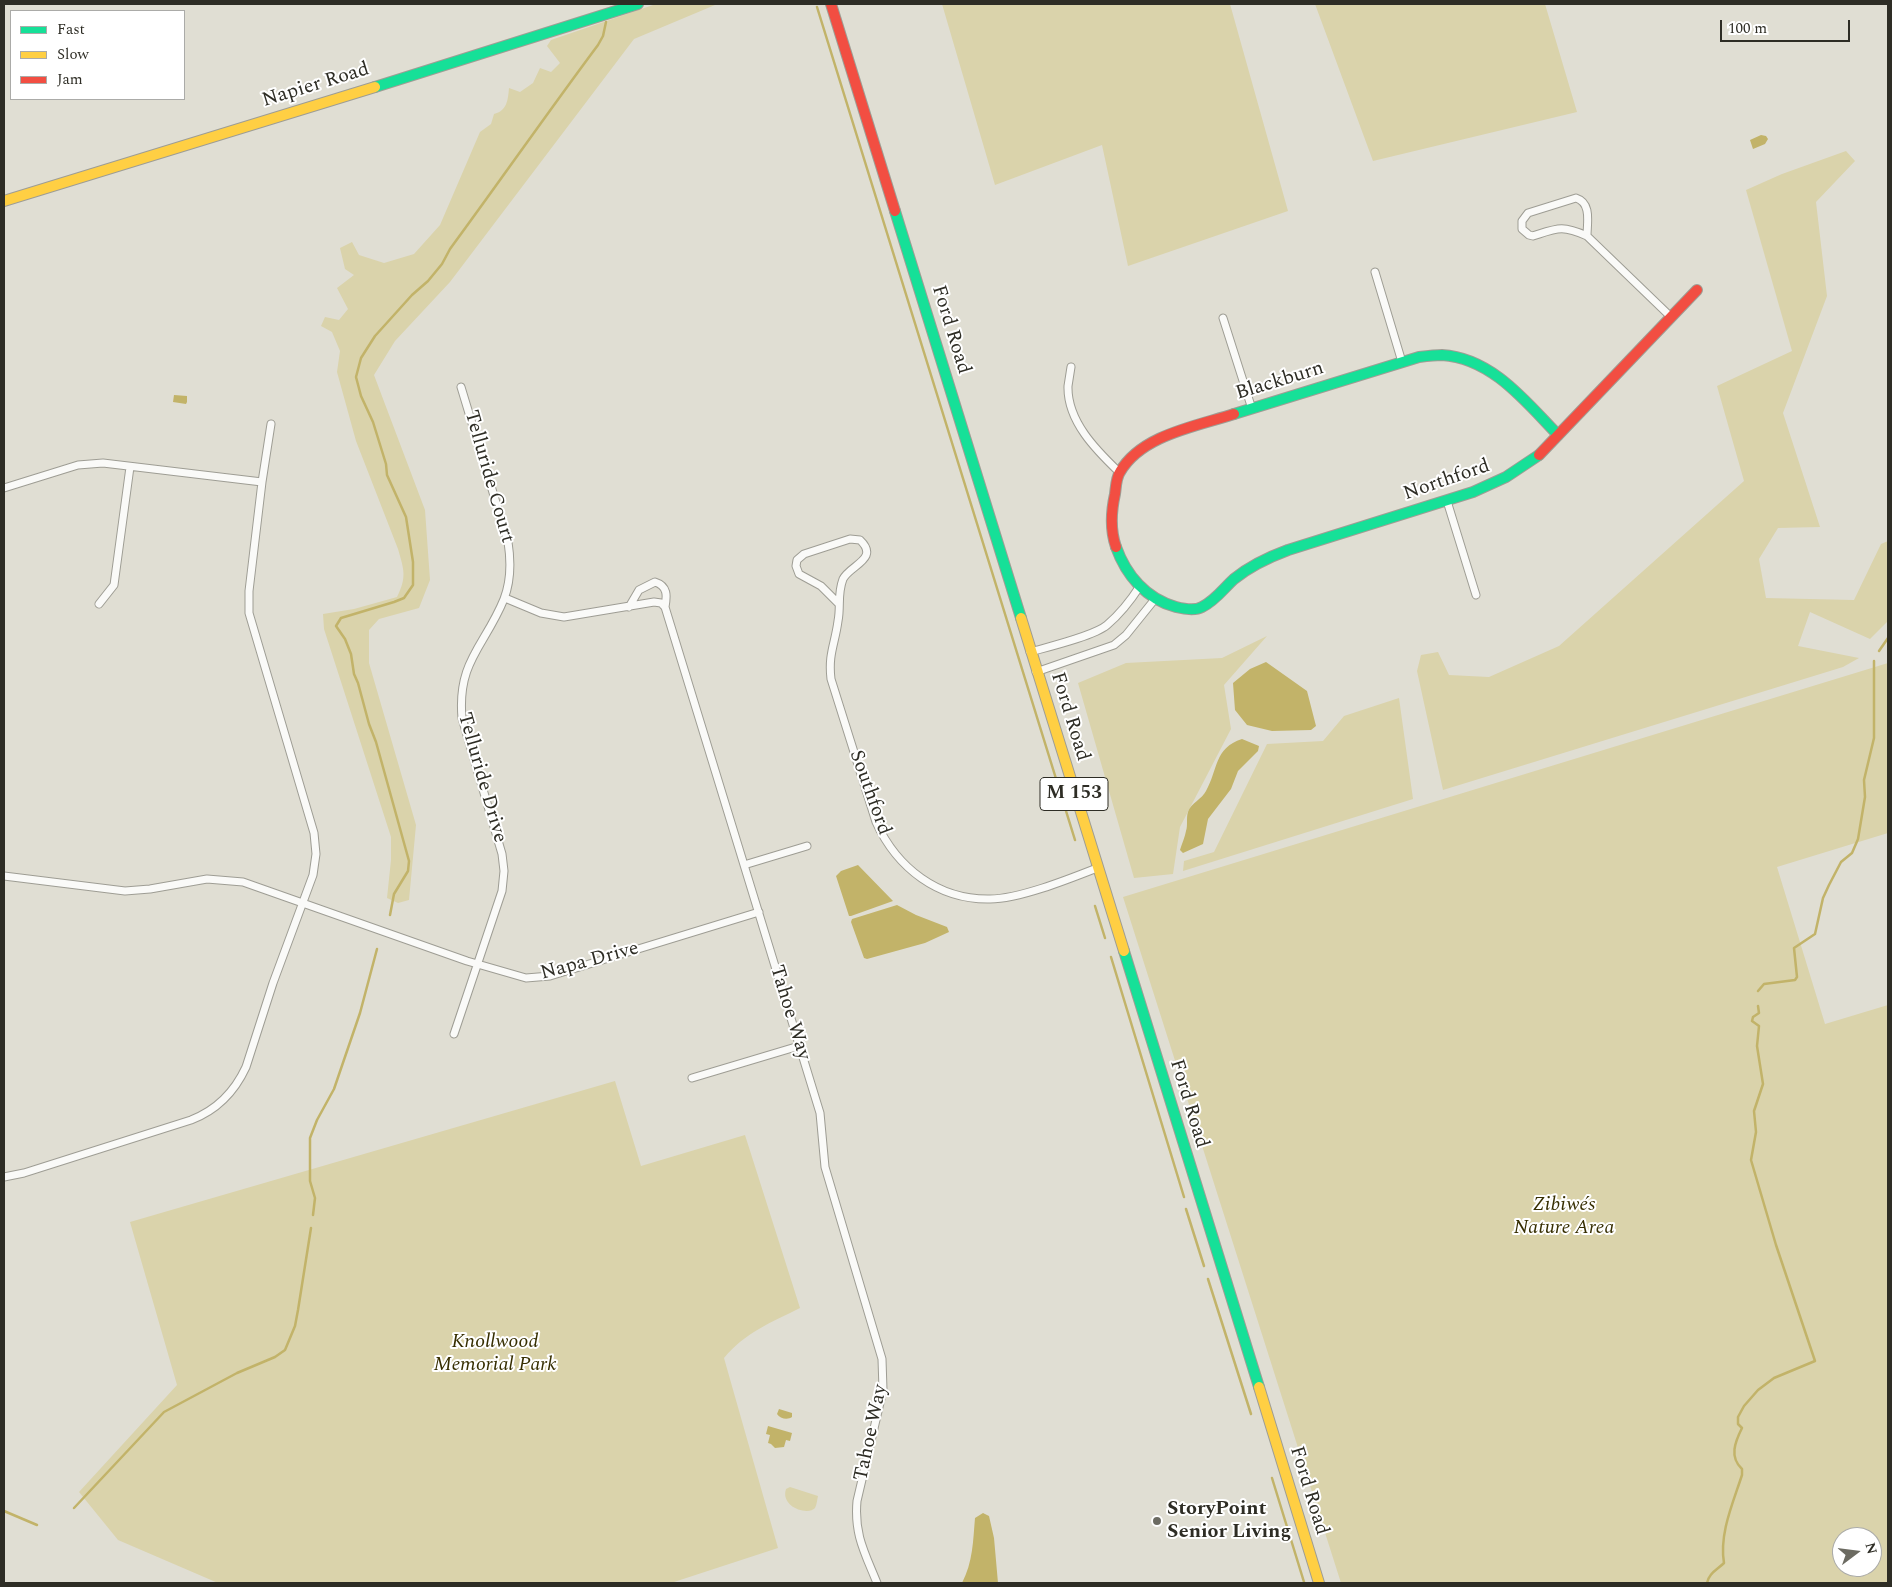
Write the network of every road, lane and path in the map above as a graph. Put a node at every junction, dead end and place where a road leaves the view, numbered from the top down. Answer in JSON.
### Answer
{"nodes":[{"id":1,"x":638,"y":4,"type":"edge"},
{"id":2,"x":831,"y":4,"type":"edge"},
{"id":3,"x":4,"y":201,"type":"edge"},
{"id":4,"x":1586,"y":236,"type":"junction"},
{"id":5,"x":1375,"y":272,"type":"dead end"},
{"id":6,"x":1697,"y":290,"type":"dead end"},
{"id":7,"x":1672,"y":317,"type":"junction"},
{"id":8,"x":1223,"y":318,"type":"dead end"},
{"id":9,"x":1402,"y":362,"type":"junction"},
{"id":10,"x":1071,"y":367,"type":"dead end"},
{"id":11,"x":461,"y":387,"type":"dead end"},
{"id":12,"x":1252,"y":409,"type":"junction"},
{"id":13,"x":271,"y":424,"type":"dead end"},
{"id":14,"x":1558,"y":435,"type":"junction"},
{"id":15,"x":130,"y":467,"type":"junction"},
{"id":16,"x":1119,"y":472,"type":"junction"},
{"id":17,"x":262,"y":482,"type":"junction"},
{"id":18,"x":4,"y":488,"type":"edge"},
{"id":19,"x":1447,"y":501,"type":"junction"},
{"id":20,"x":1140,"y":586,"type":"junction"},
{"id":21,"x":1476,"y":595,"type":"dead end"},
{"id":22,"x":504,"y":598,"type":"junction"},
{"id":23,"x":1155,"y":599,"type":"junction"},
{"id":24,"x":838,"y":603,"type":"junction"},
{"id":25,"x":99,"y":604,"type":"dead end"},
{"id":26,"x":629,"y":607,"type":"junction"},
{"id":27,"x":665,"y":607,"type":"junction"},
{"id":28,"x":1030,"y":652,"type":"junction"},
{"id":29,"x":1036,"y":672,"type":"junction"},
{"id":30,"x":808,"y":846,"type":"dead end"},
{"id":31,"x":744,"y":865,"type":"junction"},
{"id":32,"x":1097,"y":868,"type":"junction"},
{"id":33,"x":4,"y":876,"type":"edge"},
{"id":34,"x":302,"y":904,"type":"junction"},
{"id":35,"x":758,"y":912,"type":"junction"},
{"id":36,"x":477,"y":964,"type":"junction"},
{"id":37,"x":454,"y":1034,"type":"dead end"},
{"id":38,"x":799,"y":1046,"type":"junction"},
{"id":39,"x":692,"y":1078,"type":"dead end"},
{"id":40,"x":4,"y":1177,"type":"edge"},
{"id":41,"x":877,"y":1583,"type":"edge"},
{"id":42,"x":1319,"y":1583,"type":"edge"}],
"edges":[{"from":1,"to":3,"type":"street","name":"Napier Road"},
{"from":2,"to":28,"type":"street","name":"Ford Road","number":"M 153"},
{"from":4,"to":4,"type":"street"},
{"from":4,"to":7,"type":"street"},
{"from":5,"to":9,"type":"street"},
{"from":6,"to":7,"type":"street","name":"Northford"},
{"from":7,"to":14,"type":"street","name":"Northford"},
{"from":8,"to":12,"type":"street"},
{"from":9,"to":12,"type":"street","name":"Blackburn"},
{"from":9,"to":14,"type":"street","name":"Blackburn"},
{"from":10,"to":16,"type":"street"},
{"from":11,"to":22,"type":"street","name":"Telluride Court"},
{"from":12,"to":16,"type":"street","name":"Blackburn"},
{"from":13,"to":17,"type":"street"},
{"from":14,"to":19,"type":"street","name":"Northford"},
{"from":15,"to":17,"type":"street"},
{"from":15,"to":18,"type":"street"},
{"from":15,"to":25,"type":"street"},
{"from":16,"to":20,"type":"street"},
{"from":17,"to":34,"type":"street"},
{"from":19,"to":21,"type":"street"},
{"from":19,"to":23,"type":"street","name":"Northford"},
{"from":20,"to":23,"type":"street","name":"Northford"},
{"from":20,"to":28,"type":"street"},
{"from":22,"to":26,"type":"street"},
{"from":22,"to":36,"type":"street","name":"Telluride Drive"},
{"from":23,"to":29,"type":"street"},
{"from":24,"to":24,"type":"street","name":"Southford"},
{"from":24,"to":32,"type":"street","name":"Southford"},
{"from":26,"to":27,"type":"street"},
{"from":26,"to":27,"type":"street","name":"Tahoe Way"},
{"from":27,"to":31,"type":"street","name":"Tahoe Way"},
{"from":28,"to":29,"type":"street","name":"Ford Road","number":"M 153"},
{"from":29,"to":32,"type":"street","name":"Ford Road","number":"M 153"},
{"from":30,"to":31,"type":"street"},
{"from":31,"to":35,"type":"street","name":"Tahoe Way"},
{"from":32,"to":42,"type":"street","name":"Ford Road","number":"M 153"},
{"from":33,"to":34,"type":"street","name":"Napa Drive"},
{"from":34,"to":36,"type":"street","name":"Napa Drive"},
{"from":34,"to":40,"type":"street"},
{"from":35,"to":36,"type":"street","name":"Napa Drive"},
{"from":35,"to":38,"type":"street","name":"Tahoe Way"},
{"from":36,"to":37,"type":"street","name":"Telluride Drive"},
{"from":38,"to":39,"type":"street"},
{"from":38,"to":41,"type":"street","name":"Tahoe Way"}]}
